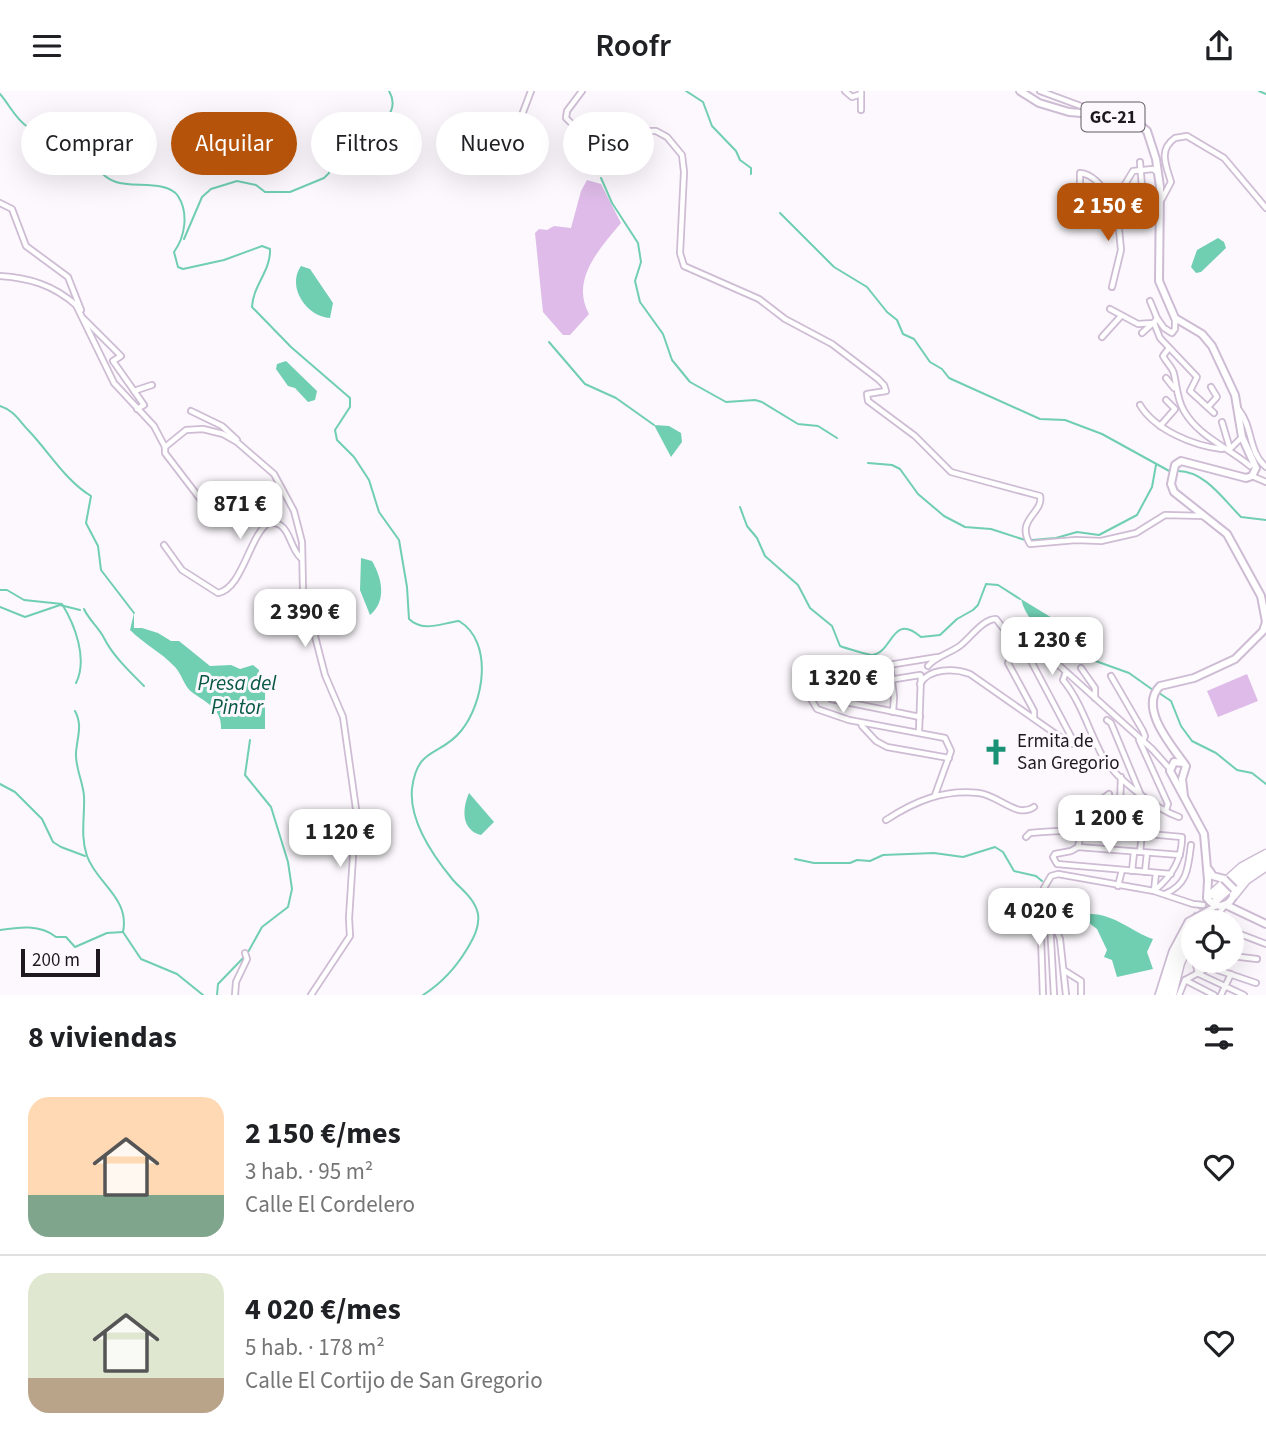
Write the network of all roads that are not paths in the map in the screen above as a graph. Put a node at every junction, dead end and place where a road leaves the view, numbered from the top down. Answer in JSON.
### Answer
{"nodes":[{"id":1,"x":524,"y":91,"type":"edge"},
{"id":2,"x":582,"y":91,"type":"edge"},
{"id":3,"x":845,"y":91,"type":"edge"},
{"id":4,"x":1020,"y":91,"type":"edge"},
{"id":5,"x":1040,"y":91,"type":"edge"},
{"id":6,"x":530,"y":93,"type":"edge"},
{"id":7,"x":861,"y":93,"type":"edge"},
{"id":8,"x":861,"y":110,"type":"dead end"},
{"id":9,"x":524,"y":112,"type":"edge"},
{"id":10,"x":1103,"y":116,"type":"junction"},
{"id":11,"x":1140,"y":162,"type":"dead end"},
{"id":12,"x":1142,"y":170,"type":"junction"},
{"id":13,"x":1158,"y":173,"type":"junction"},
{"id":14,"x":1168,"y":186,"type":"junction"},
{"id":15,"x":1142,"y":187,"type":"dead end"},
{"id":16,"x":1160,"y":187,"type":"junction"},
{"id":17,"x":1084,"y":197,"type":"dead end"},
{"id":18,"x":0,"y":203,"type":"edge"},
{"id":19,"x":1160,"y":203,"type":"junction"},
{"id":20,"x":1113,"y":204,"type":"junction"},
{"id":21,"x":1266,"y":208,"type":"edge"},
{"id":22,"x":0,"y":276,"type":"edge"},
{"id":23,"x":1112,"y":288,"type":"dead end"},
{"id":24,"x":1150,"y":301,"type":"dead end"},
{"id":25,"x":1110,"y":309,"type":"dead end"},
{"id":26,"x":83,"y":316,"type":"junction"},
{"id":27,"x":1121,"y":316,"type":"junction"},
{"id":28,"x":1175,"y":318,"type":"junction"},
{"id":29,"x":1156,"y":320,"type":"junction"},
{"id":30,"x":1142,"y":333,"type":"dead end"},
{"id":31,"x":1102,"y":337,"type":"dead end"},
{"id":32,"x":1169,"y":348,"type":"junction"},
{"id":33,"x":1166,"y":378,"type":"dead end"},
{"id":34,"x":152,"y":385,"type":"dead end"},
{"id":35,"x":1211,"y":387,"type":"dead end"},
{"id":36,"x":1175,"y":389,"type":"junction"},
{"id":37,"x":134,"y":391,"type":"junction"},
{"id":38,"x":1166,"y":400,"type":"dead end"},
{"id":39,"x":1140,"y":405,"type":"dead end"},
{"id":40,"x":1208,"y":407,"type":"junction"},
{"id":41,"x":137,"y":409,"type":"junction"},
{"id":42,"x":191,"y":411,"type":"dead end"},
{"id":43,"x":1214,"y":413,"type":"dead end"},
{"id":44,"x":1244,"y":420,"type":"junction"},
{"id":45,"x":1222,"y":422,"type":"dead end"},
{"id":46,"x":1160,"y":426,"type":"junction"},
{"id":47,"x":1242,"y":437,"type":"junction"},
{"id":48,"x":237,"y":442,"type":"junction"},
{"id":49,"x":165,"y":447,"type":"junction"},
{"id":50,"x":1230,"y":449,"type":"junction"},
{"id":51,"x":1253,"y":467,"type":"junction"},
{"id":52,"x":1266,"y":467,"type":"edge"},
{"id":53,"x":1255,"y":477,"type":"junction"},
{"id":54,"x":1266,"y":482,"type":"edge"},
{"id":55,"x":201,"y":500,"type":"dead end"},
{"id":56,"x":1190,"y":505,"type":"junction"},
{"id":57,"x":1196,"y":510,"type":"junction"},
{"id":58,"x":1189,"y":516,"type":"junction"},
{"id":59,"x":1205,"y":516,"type":"junction"},
{"id":60,"x":164,"y":545,"type":"dead end"},
{"id":61,"x":302,"y":559,"type":"junction"},
{"id":62,"x":1034,"y":649,"type":"junction"},
{"id":63,"x":939,"y":657,"type":"junction"},
{"id":64,"x":1010,"y":658,"type":"dead end"},
{"id":65,"x":921,"y":661,"type":"junction"},
{"id":66,"x":890,"y":666,"type":"junction"},
{"id":67,"x":928,"y":666,"type":"junction"},
{"id":68,"x":1081,"y":668,"type":"dead end"},
{"id":69,"x":938,"y":672,"type":"junction"},
{"id":70,"x":1066,"y":672,"type":"junction"},
{"id":71,"x":924,"y":675,"type":"junction"},
{"id":72,"x":1111,"y":676,"type":"dead end"},
{"id":73,"x":830,"y":679,"type":"junction"},
{"id":74,"x":893,"y":679,"type":"junction"},
{"id":75,"x":870,"y":683,"type":"dead end"},
{"id":76,"x":1095,"y":698,"type":"junction"},
{"id":77,"x":893,"y":712,"type":"junction"},
{"id":78,"x":920,"y":717,"type":"junction"},
{"id":79,"x":1034,"y":718,"type":"junction"},
{"id":80,"x":1107,"y":720,"type":"dead end"},
{"id":81,"x":862,"y":723,"type":"junction"},
{"id":82,"x":1132,"y":731,"type":"junction"},
{"id":83,"x":919,"y":732,"type":"junction"},
{"id":84,"x":1143,"y":741,"type":"junction"},
{"id":85,"x":1152,"y":749,"type":"junction"},
{"id":86,"x":1177,"y":753,"type":"junction"},
{"id":87,"x":1146,"y":754,"type":"junction"},
{"id":88,"x":949,"y":758,"type":"junction"},
{"id":89,"x":1185,"y":764,"type":"junction"},
{"id":90,"x":1173,"y":767,"type":"junction"},
{"id":91,"x":1119,"y":775,"type":"junction"},
{"id":92,"x":1182,"y":776,"type":"junction"},
{"id":93,"x":1134,"y":781,"type":"junction"},
{"id":94,"x":1130,"y":786,"type":"junction"},
{"id":95,"x":1140,"y":793,"type":"junction"},
{"id":96,"x":1109,"y":794,"type":"dead end"},
{"id":97,"x":935,"y":795,"type":"junction"},
{"id":98,"x":1184,"y":796,"type":"junction"},
{"id":99,"x":1102,"y":800,"type":"junction"},
{"id":100,"x":1034,"y":807,"type":"dead end"},
{"id":101,"x":1166,"y":810,"type":"junction"},
{"id":102,"x":1180,"y":817,"type":"dead end"},
{"id":103,"x":886,"y":820,"type":"dead end"},
{"id":104,"x":1138,"y":822,"type":"dead end"},
{"id":105,"x":1079,"y":830,"type":"junction"},
{"id":106,"x":1100,"y":830,"type":"junction"},
{"id":107,"x":1119,"y":831,"type":"junction"},
{"id":108,"x":1142,"y":833,"type":"junction"},
{"id":109,"x":1026,"y":837,"type":"dead end"},
{"id":110,"x":1191,"y":845,"type":"dead end"},
{"id":111,"x":1079,"y":846,"type":"junction"},
{"id":112,"x":1137,"y":852,"type":"junction"},
{"id":113,"x":1266,"y":852,"type":"edge"},
{"id":114,"x":1147,"y":853,"type":"junction"},
{"id":115,"x":1180,"y":855,"type":"junction"},
{"id":116,"x":1266,"y":864,"type":"edge"},
{"id":117,"x":1207,"y":865,"type":"junction"},
{"id":118,"x":1122,"y":870,"type":"junction"},
{"id":119,"x":1132,"y":871,"type":"junction"},
{"id":120,"x":1145,"y":872,"type":"junction"},
{"id":121,"x":1156,"y":873,"type":"junction"},
{"id":122,"x":1171,"y":874,"type":"junction"},
{"id":123,"x":1221,"y":878,"type":"junction"},
{"id":124,"x":1208,"y":884,"type":"junction"},
{"id":125,"x":1118,"y":885,"type":"junction"},
{"id":126,"x":1154,"y":891,"type":"junction"},
{"id":127,"x":1233,"y":893,"type":"junction"},
{"id":128,"x":1164,"y":895,"type":"junction"},
{"id":129,"x":1214,"y":902,"type":"junction"},
{"id":130,"x":1045,"y":903,"type":"junction"},
{"id":131,"x":1189,"y":903,"type":"junction"},
{"id":132,"x":1192,"y":910,"type":"edge"},
{"id":133,"x":1206,"y":910,"type":"edge"},
{"id":134,"x":1214,"y":910,"type":"edge"},
{"id":135,"x":1236,"y":910,"type":"edge"},
{"id":136,"x":1239,"y":910,"type":"edge"},
{"id":137,"x":1244,"y":913,"type":"edge"},
{"id":138,"x":1266,"y":924,"type":"edge"},
{"id":139,"x":1041,"y":936,"type":"dead end"},
{"id":140,"x":1244,"y":936,"type":"edge"},
{"id":141,"x":1181,"y":940,"type":"edge"},
{"id":142,"x":1266,"y":944,"type":"edge"},
{"id":143,"x":1181,"y":947,"type":"edge"},
{"id":144,"x":245,"y":953,"type":"dead end"},
{"id":145,"x":1244,"y":957,"type":"edge"},
{"id":146,"x":1257,"y":959,"type":"dead end"},
{"id":147,"x":1181,"y":960,"type":"edge"},
{"id":148,"x":1065,"y":971,"type":"junction"},
{"id":149,"x":1198,"y":973,"type":"joint"},
{"id":150,"x":1228,"y":973,"type":"edge"},
{"id":151,"x":1053,"y":974,"type":"junction"},
{"id":152,"x":1231,"y":974,"type":"junction"},
{"id":153,"x":1042,"y":975,"type":"junction"},
{"id":154,"x":1185,"y":980,"type":"junction"},
{"id":155,"x":1256,"y":983,"type":"dead end"},
{"id":156,"x":1225,"y":986,"type":"junction"},
{"id":157,"x":1177,"y":994,"type":"edge"},
{"id":158,"x":235,"y":995,"type":"edge"},
{"id":159,"x":311,"y":995,"type":"edge"},
{"id":160,"x":1043,"y":995,"type":"edge"},
{"id":161,"x":1054,"y":995,"type":"edge"},
{"id":162,"x":1066,"y":995,"type":"edge"},
{"id":163,"x":1082,"y":995,"type":"edge"},
{"id":164,"x":1158,"y":995,"type":"edge"},
{"id":165,"x":1164,"y":995,"type":"edge"},
{"id":166,"x":1185,"y":995,"type":"edge"},
{"id":167,"x":1214,"y":995,"type":"edge"},
{"id":168,"x":1221,"y":995,"type":"edge"},
{"id":169,"x":1244,"y":995,"type":"edge"}],
"edges":[{"from":1,"to":6,"type":"street"},
{"from":2,"to":58,"type":"street"},
{"from":3,"to":7,"type":"street"},
{"from":4,"to":10,"type":"main road","number":"GC-21"},
{"from":5,"to":10,"type":"street"},
{"from":6,"to":9,"type":"street"},
{"from":7,"to":8,"type":"street"},
{"from":10,"to":13,"type":"main road","number":"GC-21"},
{"from":11,"to":12,"type":"street"},
{"from":12,"to":13,"type":"street"},
{"from":12,"to":15,"type":"street"},
{"from":12,"to":20,"type":"street"},
{"from":13,"to":16,"type":"main road","number":"GC-21"},
{"from":14,"to":16,"type":"street"},
{"from":14,"to":19,"type":"street"},
{"from":14,"to":21,"type":"street"},
{"from":16,"to":19,"type":"main road","number":"GC-21"},
{"from":17,"to":20,"type":"street"},
{"from":18,"to":26,"type":"street"},
{"from":19,"to":28,"type":"main road","number":"GC-21"},
{"from":20,"to":23,"type":"street"},
{"from":22,"to":26,"type":"street"},
{"from":24,"to":29,"type":"street"},
{"from":25,"to":27,"type":"street"},
{"from":26,"to":37,"type":"street"},
{"from":26,"to":41,"type":"street"},
{"from":27,"to":29,"type":"street"},
{"from":27,"to":31,"type":"street"},
{"from":28,"to":29,"type":"street"},
{"from":28,"to":44,"type":"main road"},
{"from":29,"to":30,"type":"street"},
{"from":29,"to":32,"type":"street"},
{"from":32,"to":36,"type":"street"},
{"from":32,"to":40,"type":"street"},
{"from":33,"to":36,"type":"street"},
{"from":34,"to":37,"type":"street"},
{"from":35,"to":40,"type":"street"},
{"from":36,"to":50,"type":"street"},
{"from":37,"to":41,"type":"street"},
{"from":38,"to":46,"type":"street"},
{"from":39,"to":46,"type":"street"},
{"from":40,"to":43,"type":"street"},
{"from":41,"to":49,"type":"street"},
{"from":42,"to":48,"type":"street"},
{"from":44,"to":47,"type":"main road"},
{"from":44,"to":52,"type":"street"},
{"from":45,"to":50,"type":"street"},
{"from":46,"to":50,"type":"street"},
{"from":47,"to":50,"type":"street"},
{"from":47,"to":51,"type":"main road"},
{"from":48,"to":49,"type":"street"},
{"from":48,"to":61,"type":"street"},
{"from":49,"to":55,"type":"street"},
{"from":50,"to":51,"type":"street"},
{"from":51,"to":53,"type":"main road"},
{"from":53,"to":54,"type":"street"},
{"from":53,"to":56,"type":"main road"},
{"from":56,"to":57,"type":"main road"},
{"from":56,"to":58,"type":"street"},
{"from":57,"to":58,"type":"street"},
{"from":57,"to":59,"type":"main road"},
{"from":58,"to":59,"type":"street"},
{"from":59,"to":86,"type":"main road"},
{"from":60,"to":61,"type":"street"},
{"from":61,"to":159,"type":"street"},
{"from":62,"to":63,"type":"street"},
{"from":62,"to":70,"type":"street"},
{"from":62,"to":79,"type":"street"},
{"from":63,"to":65,"type":"street"},
{"from":63,"to":67,"type":"street"},
{"from":64,"to":79,"type":"street"},
{"from":65,"to":66,"type":"street"},
{"from":65,"to":67,"type":"street"},
{"from":65,"to":71,"type":"street"},
{"from":66,"to":73,"type":"street"},
{"from":66,"to":74,"type":"street"},
{"from":67,"to":69,"type":"street"},
{"from":67,"to":71,"type":"street"},
{"from":68,"to":76,"type":"street"},
{"from":69,"to":71,"type":"street"},
{"from":69,"to":79,"type":"street"},
{"from":70,"to":76,"type":"street"},
{"from":70,"to":91,"type":"street"},
{"from":71,"to":74,"type":"street"},
{"from":71,"to":78,"type":"street"},
{"from":72,"to":84,"type":"street"},
{"from":73,"to":77,"type":"street"},
{"from":73,"to":81,"type":"street"},
{"from":74,"to":75,"type":"street"},
{"from":74,"to":77,"type":"street"},
{"from":76,"to":82,"type":"street"},
{"from":77,"to":78,"type":"street"},
{"from":78,"to":83,"type":"street"},
{"from":80,"to":93,"type":"street"},
{"from":81,"to":83,"type":"street"},
{"from":81,"to":88,"type":"street"},
{"from":82,"to":84,"type":"street"},
{"from":82,"to":87,"type":"street"},
{"from":83,"to":88,"type":"street"},
{"from":84,"to":85,"type":"street"},
{"from":85,"to":87,"type":"street"},
{"from":85,"to":90,"type":"street"},
{"from":86,"to":89,"type":"main road"},
{"from":86,"to":90,"type":"main road"},
{"from":87,"to":101,"type":"street"},
{"from":88,"to":97,"type":"street"},
{"from":89,"to":90,"type":"main road"},
{"from":89,"to":92,"type":"main road"},
{"from":90,"to":92,"type":"main road"},
{"from":90,"to":98,"type":"main road"},
{"from":91,"to":94,"type":"street"},
{"from":91,"to":107,"type":"street"},
{"from":92,"to":98,"type":"main road"},
{"from":93,"to":94,"type":"street"},
{"from":93,"to":95,"type":"street"},
{"from":94,"to":95,"type":"street"},
{"from":95,"to":101,"type":"street"},
{"from":95,"to":104,"type":"street"},
{"from":96,"to":99,"type":"street"},
{"from":97,"to":100,"type":"street"},
{"from":97,"to":103,"type":"street"},
{"from":98,"to":117,"type":"main road"},
{"from":99,"to":105,"type":"street"},
{"from":99,"to":106,"type":"street"},
{"from":101,"to":102,"type":"street"},
{"from":105,"to":106,"type":"street"},
{"from":105,"to":109,"type":"street"},
{"from":105,"to":111,"type":"street"},
{"from":106,"to":107,"type":"street"},
{"from":107,"to":108,"type":"street"},
{"from":108,"to":112,"type":"street"},
{"from":108,"to":115,"type":"street"},
{"from":110,"to":128,"type":"street"},
{"from":111,"to":112,"type":"street"},
{"from":111,"to":118,"type":"street"},
{"from":112,"to":114,"type":"street"},
{"from":112,"to":119,"type":"street"},
{"from":113,"to":123,"type":"highway"},
{"from":113,"to":129,"type":"highway"},
{"from":114,"to":115,"type":"street"},
{"from":114,"to":120,"type":"street"},
{"from":115,"to":122,"type":"street"},
{"from":116,"to":127,"type":"highway"},
{"from":116,"to":129,"type":"highway"},
{"from":117,"to":123,"type":"main road"},
{"from":117,"to":124,"type":"main road"},
{"from":118,"to":119,"type":"street"},
{"from":118,"to":125,"type":"street"},
{"from":119,"to":120,"type":"street"},
{"from":120,"to":121,"type":"street"},
{"from":121,"to":122,"type":"street"},
{"from":121,"to":126,"type":"street"},
{"from":122,"to":126,"type":"street"},
{"from":123,"to":124,"type":"main road"},
{"from":123,"to":127,"type":"main road","bridge":true},
{"from":124,"to":129,"type":"main road"},
{"from":125,"to":126,"type":"street"},
{"from":125,"to":130,"type":"street"},
{"from":126,"to":128,"type":"street"},
{"from":127,"to":129,"type":"main road"},
{"from":127,"to":136,"type":"main road"},
{"from":128,"to":131,"type":"street"},
{"from":129,"to":131,"type":"street"},
{"from":129,"to":133,"type":"street"},
{"from":129,"to":134,"type":"street"},
{"from":129,"to":135,"type":"main road"},
{"from":130,"to":148,"type":"street"},
{"from":130,"to":151,"type":"street"},
{"from":131,"to":132,"type":"street"},
{"from":137,"to":138,"type":"main road"},
{"from":139,"to":153,"type":"street"},
{"from":140,"to":142,"type":"street"},
{"from":141,"to":164,"type":"street"},
{"from":143,"to":165,"type":"highway"},
{"from":144,"to":158,"type":"street"},
{"from":145,"to":146,"type":"street"},
{"from":147,"to":157,"type":"highway"},
{"from":148,"to":162,"type":"street"},
{"from":148,"to":163,"type":"street"},
{"from":149,"to":154,"type":"street"},
{"from":149,"to":156,"type":"street"},
{"from":150,"to":152,"type":"street"},
{"from":151,"to":153,"type":"street"},
{"from":151,"to":161,"type":"street"},
{"from":152,"to":155,"type":"street"},
{"from":152,"to":156,"type":"street"},
{"from":153,"to":160,"type":"street"},
{"from":154,"to":157,"type":"street"},
{"from":154,"to":167,"type":"street"},
{"from":156,"to":168,"type":"street"},
{"from":156,"to":169,"type":"street"},
{"from":157,"to":166,"type":"street"}]}
